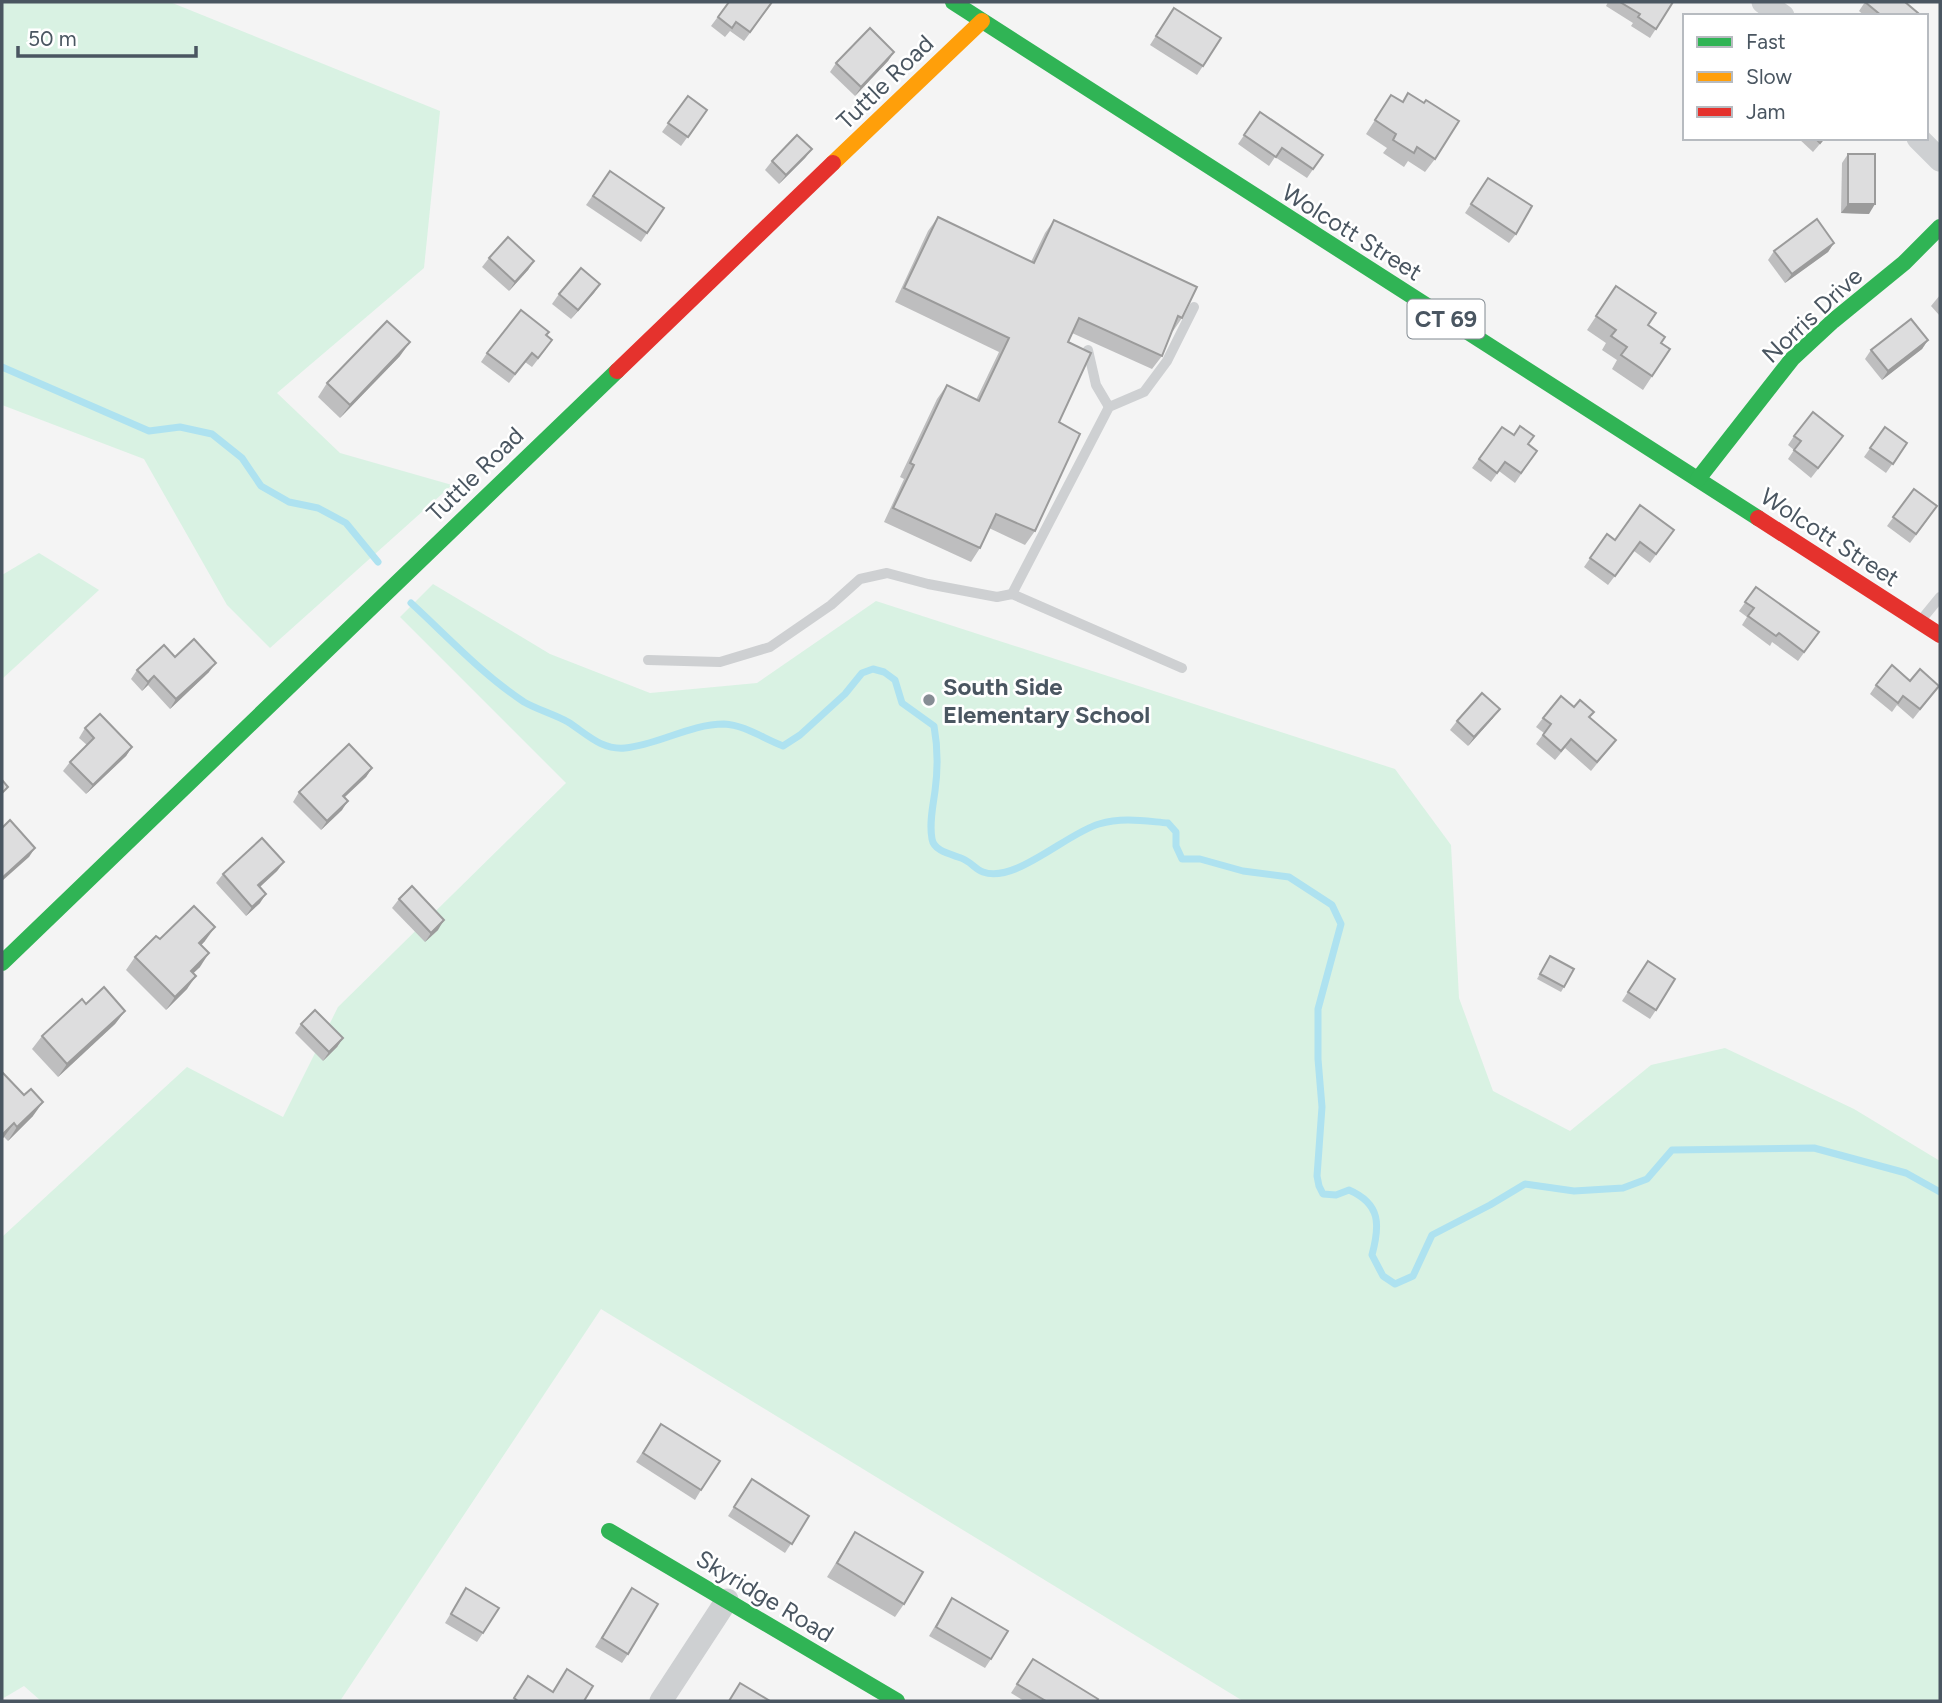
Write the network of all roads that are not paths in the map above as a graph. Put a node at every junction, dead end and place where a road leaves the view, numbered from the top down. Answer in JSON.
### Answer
{"nodes":[{"id":1,"x":953,"y":2,"type":"edge"},
{"id":2,"x":1763,"y":2,"type":"edge"},
{"id":3,"x":1780,"y":14,"type":"edge"},
{"id":4,"x":982,"y":21,"type":"junction"},
{"id":5,"x":1920,"y":140,"type":"edge"},
{"id":6,"x":1940,"y":160,"type":"edge"},
{"id":7,"x":1940,"y":227,"type":"edge"},
{"id":8,"x":1194,"y":307,"type":"edge"},
{"id":9,"x":1088,"y":350,"type":"edge"},
{"id":10,"x":1110,"y":407,"type":"junction"},
{"id":11,"x":1698,"y":479,"type":"junction"},
{"id":12,"x":1013,"y":594,"type":"junction"},
{"id":13,"x":1940,"y":597,"type":"edge"},
{"id":14,"x":1919,"y":622,"type":"junction"},
{"id":15,"x":1940,"y":635,"type":"edge"},
{"id":16,"x":648,"y":660,"type":"dead end"},
{"id":17,"x":1182,"y":668,"type":"dead end"},
{"id":18,"x":2,"y":963,"type":"edge"},
{"id":19,"x":608,"y":1531,"type":"dead end"},
{"id":20,"x":727,"y":1600,"type":"junction"},
{"id":21,"x":661,"y":1701,"type":"edge"},
{"id":22,"x":897,"y":1701,"type":"edge"}],
"edges":[{"from":1,"to":4,"type":"street","name":"Wolcott Street","number":"CT 69"},
{"from":2,"to":3,"type":"street"},
{"from":4,"to":11,"type":"street","name":"Wolcott Street","number":"CT 69"},
{"from":4,"to":18,"type":"street","name":"Tuttle Road"},
{"from":5,"to":6,"type":"street"},
{"from":7,"to":11,"type":"street","name":"Norris Drive"},
{"from":8,"to":10,"type":"lane"},
{"from":9,"to":10,"type":"lane"},
{"from":10,"to":12,"type":"lane"},
{"from":11,"to":14,"type":"street","name":"Wolcott Street","number":"CT 69"},
{"from":12,"to":16,"type":"lane"},
{"from":12,"to":17,"type":"lane"},
{"from":13,"to":14,"type":"lane"},
{"from":14,"to":15,"type":"street","name":"Wolcott Street","number":"CT 69"},
{"from":19,"to":20,"type":"street","name":"Skyridge Road"},
{"from":20,"to":21,"type":"street"},
{"from":20,"to":22,"type":"street","name":"Skyridge Road"}]}
